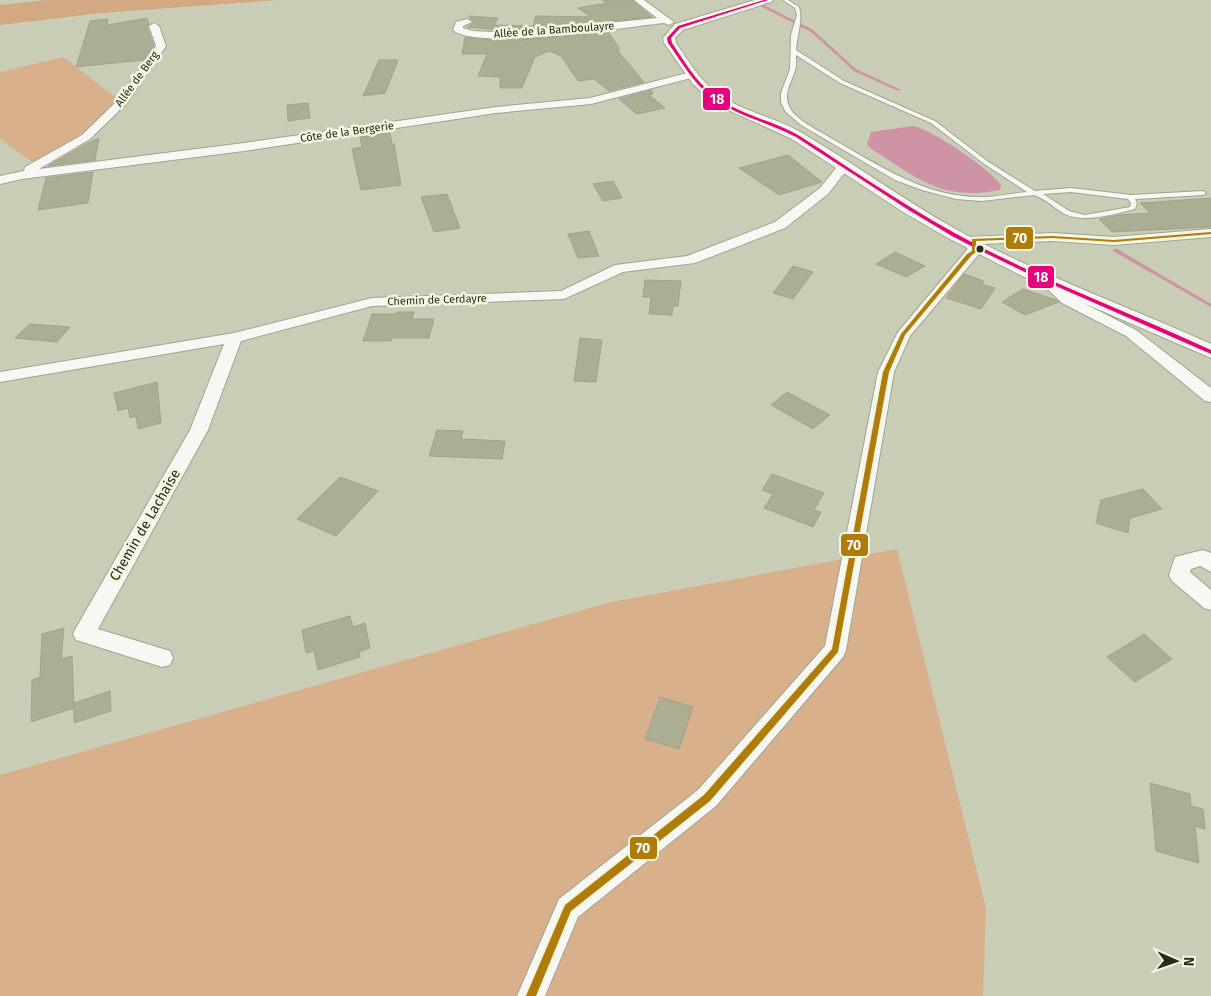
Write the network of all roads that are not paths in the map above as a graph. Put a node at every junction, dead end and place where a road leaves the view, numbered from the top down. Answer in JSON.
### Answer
{"nodes":[{"id":1,"x":638,"y":0,"type":"edge"},
{"id":2,"x":766,"y":0,"type":"edge"},
{"id":3,"x":785,"y":0,"type":"edge"},
{"id":4,"x":665,"y":20,"type":"junction"},
{"id":5,"x":467,"y":22,"type":"dead end"},
{"id":6,"x":154,"y":26,"type":"dead end"},
{"id":7,"x":679,"y":27,"type":"junction"},
{"id":8,"x":794,"y":52,"type":"junction"},
{"id":9,"x":691,"y":75,"type":"junction"},
{"id":10,"x":844,"y":166,"type":"junction"},
{"id":11,"x":22,"y":175,"type":"junction"},
{"id":12,"x":0,"y":180,"type":"edge"},
{"id":13,"x":1034,"y":193,"type":"junction"},
{"id":14,"x":1202,"y":193,"type":"dead end"},
{"id":15,"x":1131,"y":197,"type":"junction"},
{"id":16,"x":1211,"y":232,"type":"edge"},
{"id":17,"x":974,"y":246,"type":"junction"},
{"id":18,"x":1045,"y":280,"type":"junction"},
{"id":19,"x":234,"y":338,"type":"junction"},
{"id":20,"x":1211,"y":352,"type":"edge"},
{"id":21,"x":0,"y":378,"type":"edge"},
{"id":22,"x":1211,"y":397,"type":"edge"},
{"id":23,"x":1211,"y":564,"type":"edge"},
{"id":24,"x":1211,"y":602,"type":"edge"},
{"id":25,"x":162,"y":658,"type":"dead end"},
{"id":26,"x":531,"y":996,"type":"edge"}],
"edges":[{"from":1,"to":4,"type":"street"},
{"from":2,"to":7,"type":"street"},
{"from":3,"to":8,"type":"lane"},
{"from":4,"to":5,"type":"street","name":"Allée de la Bamboulayre"},
{"from":4,"to":7,"type":"street"},
{"from":6,"to":11,"type":"street","name":"Allée de Berg"},
{"from":7,"to":9,"type":"street"},
{"from":8,"to":13,"type":"lane"},
{"from":8,"to":13,"type":"lane"},
{"from":9,"to":10,"type":"street"},
{"from":9,"to":11,"type":"street","name":"Côte de la Bergerie"},
{"from":10,"to":17,"type":"street"},
{"from":10,"to":19,"type":"street","name":"Chemin de Cerdayre"},
{"from":11,"to":12,"type":"street","name":"Côte de la Bergerie"},
{"from":13,"to":15,"type":"lane"},
{"from":13,"to":15,"type":"lane"},
{"from":14,"to":15,"type":"lane"},
{"from":16,"to":17,"type":"street"},
{"from":17,"to":18,"type":"street"},
{"from":17,"to":26,"type":"street"},
{"from":18,"to":20,"type":"street"},
{"from":18,"to":22,"type":"street"},
{"from":19,"to":21,"type":"street","name":"Chemin de Cerdayre"},
{"from":19,"to":25,"type":"street","name":"Chemin de Lachaise"},
{"from":23,"to":24,"type":"street"}]}
